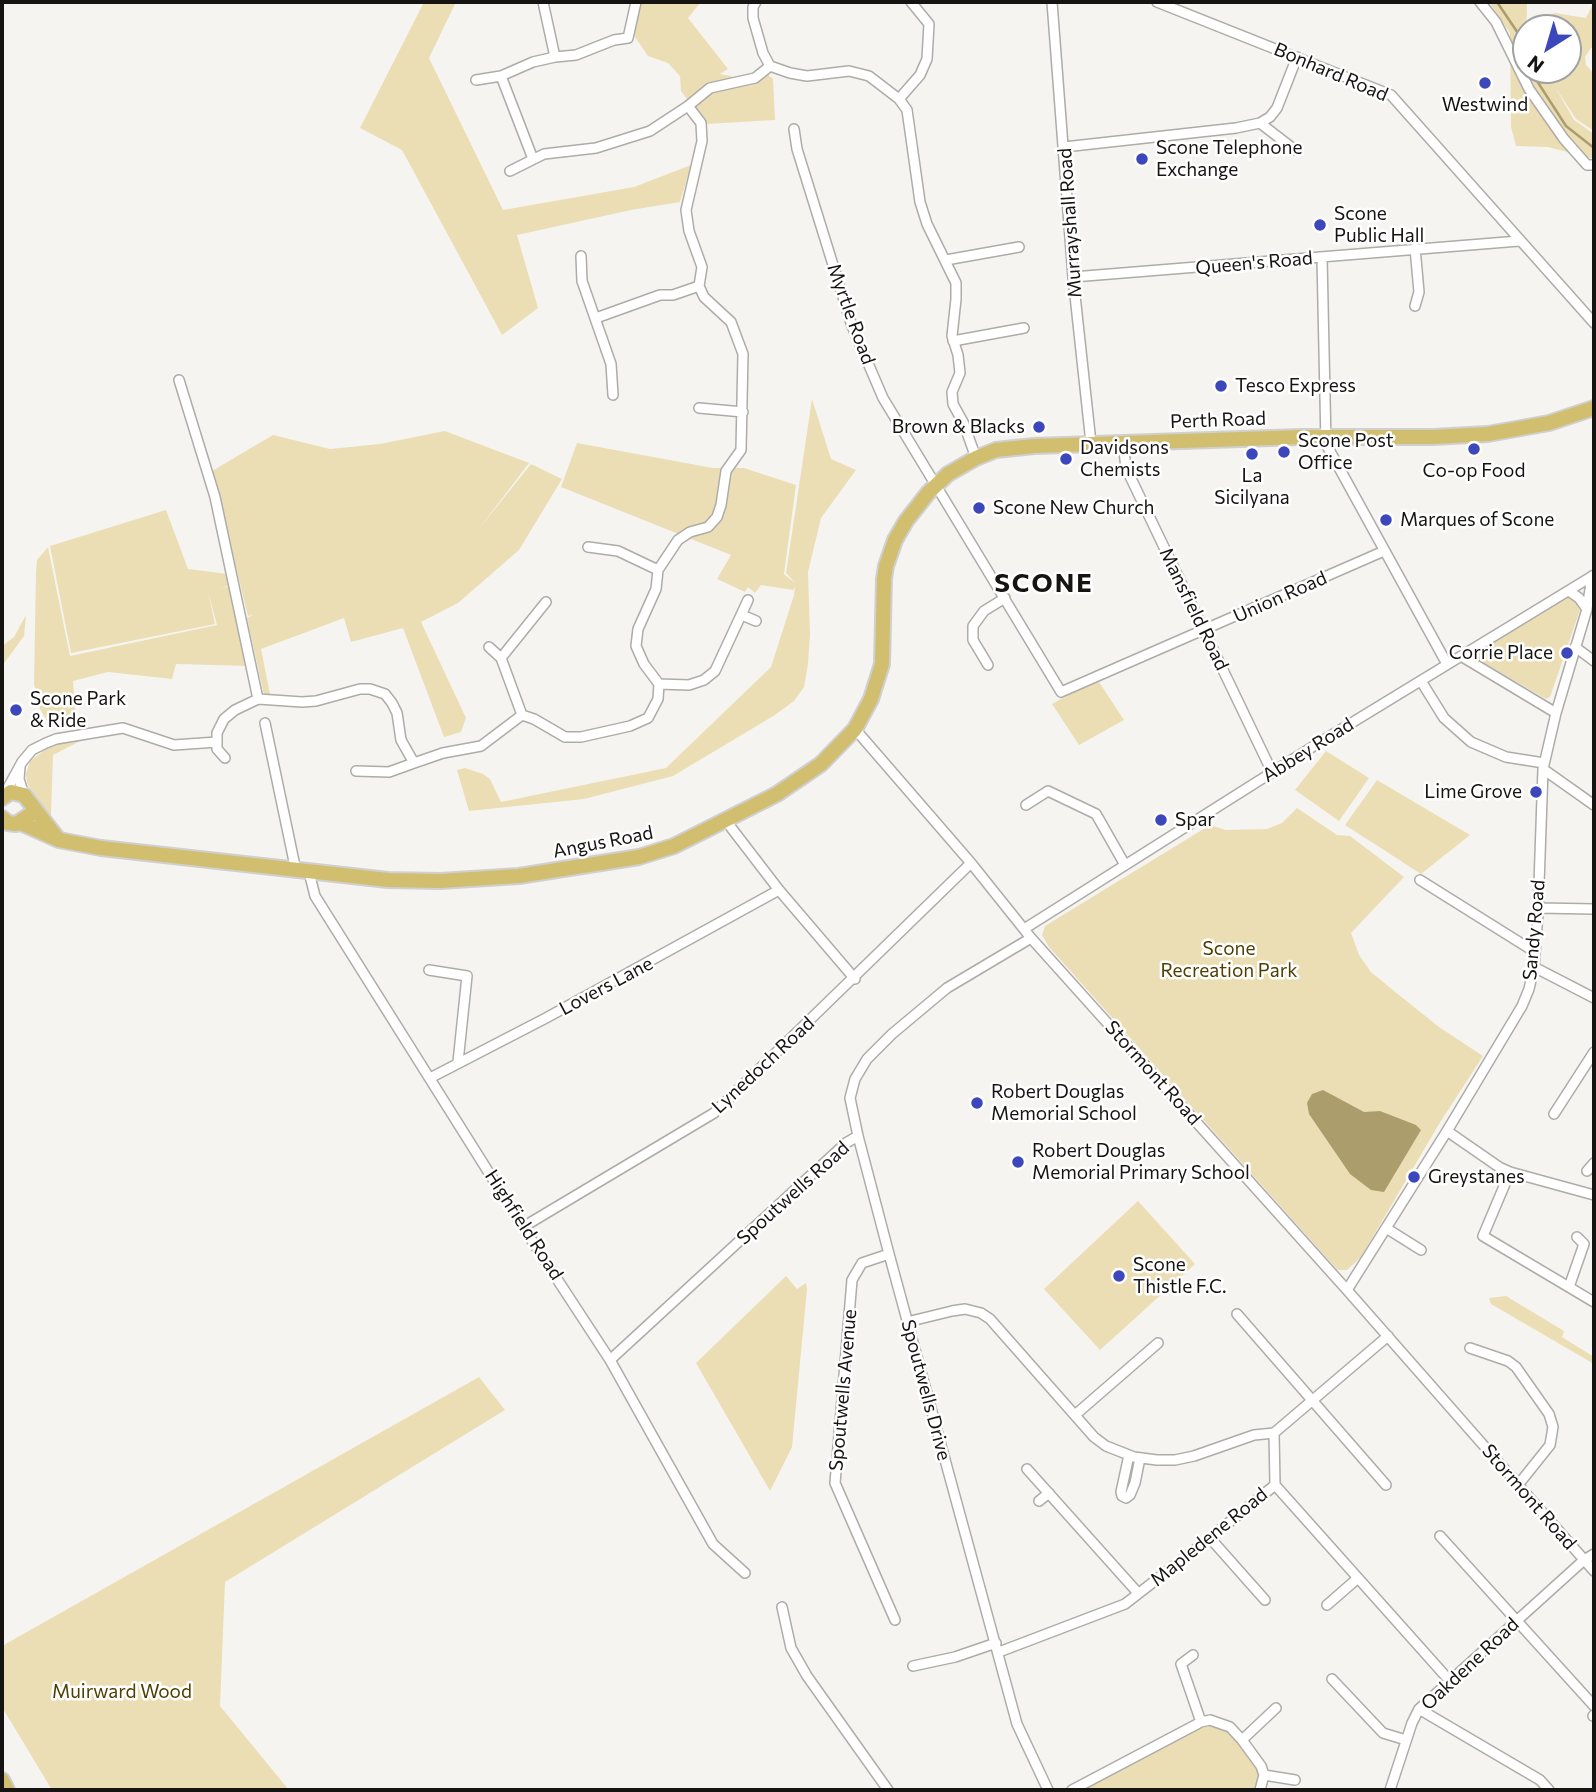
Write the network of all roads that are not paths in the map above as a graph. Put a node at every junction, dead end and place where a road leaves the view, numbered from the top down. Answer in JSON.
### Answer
{"nodes":[{"id":1,"x":543,"y":2,"type":"edge"},
{"id":2,"x":636,"y":2,"type":"edge"},
{"id":3,"x":756,"y":2,"type":"edge"},
{"id":4,"x":911,"y":2,"type":"edge"},
{"id":5,"x":1052,"y":2,"type":"edge"},
{"id":6,"x":1157,"y":2,"type":"edge"},
{"id":7,"x":1480,"y":2,"type":"edge"},
{"id":8,"x":555,"y":57,"type":"junction"},
{"id":9,"x":1297,"y":57,"type":"junction"},
{"id":10,"x":770,"y":66,"type":"junction"},
{"id":11,"x":501,"y":76,"type":"junction"},
{"id":12,"x":475,"y":80,"type":"dead end"},
{"id":13,"x":899,"y":99,"type":"junction"},
{"id":14,"x":688,"y":106,"type":"junction"},
{"id":15,"x":1260,"y":123,"type":"junction"},
{"id":16,"x":794,"y":129,"type":"dead end"},
{"id":17,"x":1064,"y":147,"type":"junction"},
{"id":18,"x":1295,"y":150,"type":"dead end"},
{"id":19,"x":533,"y":159,"type":"junction"},
{"id":20,"x":1594,"y":166,"type":"edge"},
{"id":21,"x":510,"y":171,"type":"dead end"},
{"id":22,"x":1519,"y":241,"type":"junction"},
{"id":23,"x":1019,"y":247,"type":"dead end"},
{"id":24,"x":1415,"y":248,"type":"junction"},
{"id":25,"x":581,"y":256,"type":"dead end"},
{"id":26,"x":1322,"y":257,"type":"junction"},
{"id":27,"x":946,"y":260,"type":"junction"},
{"id":28,"x":1073,"y":277,"type":"junction"},
{"id":29,"x":699,"y":286,"type":"junction"},
{"id":30,"x":1415,"y":306,"type":"dead end"},
{"id":31,"x":596,"y":318,"type":"junction"},
{"id":32,"x":1594,"y":323,"type":"edge"},
{"id":33,"x":1024,"y":328,"type":"dead end"},
{"id":34,"x":953,"y":341,"type":"junction"},
{"id":35,"x":179,"y":380,"type":"dead end"},
{"id":36,"x":613,"y":395,"type":"dead end"},
{"id":37,"x":699,"y":408,"type":"dead end"},
{"id":38,"x":1594,"y":408,"type":"edge"},
{"id":39,"x":743,"y":412,"type":"junction"},
{"id":40,"x":1325,"y":436,"type":"junction"},
{"id":41,"x":1091,"y":443,"type":"junction"},
{"id":42,"x":1123,"y":443,"type":"junction"},
{"id":43,"x":976,"y":458,"type":"junction"},
{"id":44,"x":936,"y":486,"type":"junction"},
{"id":45,"x":588,"y":547,"type":"dead end"},
{"id":46,"x":1384,"y":551,"type":"junction"},
{"id":47,"x":658,"y":570,"type":"junction"},
{"id":48,"x":1593,"y":576,"type":"edge"},
{"id":49,"x":1569,"y":591,"type":"junction"},
{"id":50,"x":1005,"y":598,"type":"junction"},
{"id":51,"x":748,"y":600,"type":"dead end"},
{"id":52,"x":546,"y":602,"type":"dead end"},
{"id":53,"x":1587,"y":609,"type":"junction"},
{"id":54,"x":742,"y":615,"type":"junction"},
{"id":55,"x":756,"y":621,"type":"dead end"},
{"id":56,"x":1205,"y":630,"type":"junction"},
{"id":57,"x":1576,"y":646,"type":"junction"},
{"id":58,"x":489,"y":647,"type":"dead end"},
{"id":59,"x":1461,"y":656,"type":"junction"},
{"id":60,"x":501,"y":659,"type":"junction"},
{"id":61,"x":1594,"y":661,"type":"edge"},
{"id":62,"x":1447,"y":664,"type":"junction"},
{"id":63,"x":988,"y":666,"type":"dead end"},
{"id":64,"x":1421,"y":681,"type":"junction"},
{"id":65,"x":659,"y":684,"type":"junction"},
{"id":66,"x":1061,"y":692,"type":"joint"},
{"id":67,"x":258,"y":699,"type":"junction"},
{"id":68,"x":1556,"y":713,"type":"junction"},
{"id":69,"x":522,"y":715,"type":"junction"},
{"id":70,"x":265,"y":723,"type":"dead end"},
{"id":71,"x":855,"y":729,"type":"junction"},
{"id":72,"x":217,"y":742,"type":"junction"},
{"id":73,"x":225,"y":758,"type":"dead end"},
{"id":74,"x":414,"y":763,"type":"junction"},
{"id":75,"x":20,"y":765,"type":"junction"},
{"id":76,"x":1544,"y":766,"type":"junction"},
{"id":77,"x":356,"y":771,"type":"dead end"},
{"id":78,"x":1272,"y":772,"type":"junction"},
{"id":79,"x":2,"y":797,"type":"edge"},
{"id":80,"x":27,"y":800,"type":"junction"},
{"id":81,"x":1026,"y":805,"type":"dead end"},
{"id":82,"x":1594,"y":805,"type":"edge"},
{"id":83,"x":726,"y":821,"type":"junction"},
{"id":84,"x":8,"y":822,"type":"edge"},
{"id":85,"x":59,"y":840,"type":"junction"},
{"id":86,"x":971,"y":863,"type":"junction"},
{"id":87,"x":1125,"y":865,"type":"junction"},
{"id":88,"x":302,"y":871,"type":"junction"},
{"id":89,"x":1420,"y":880,"type":"dead end"},
{"id":90,"x":779,"y":890,"type":"junction"},
{"id":91,"x":1538,"y":908,"type":"junction"},
{"id":92,"x":1594,"y":909,"type":"edge"},
{"id":93,"x":1024,"y":929,"type":"junction"},
{"id":94,"x":1031,"y":937,"type":"junction"},
{"id":95,"x":1535,"y":952,"type":"junction"},
{"id":96,"x":1534,"y":967,"type":"junction"},
{"id":97,"x":429,"y":970,"type":"dead end"},
{"id":98,"x":855,"y":979,"type":"junction"},
{"id":99,"x":1594,"y":998,"type":"edge"},
{"id":100,"x":1594,"y":1052,"type":"edge"},
{"id":101,"x":458,"y":1062,"type":"junction"},
{"id":102,"x":430,"y":1077,"type":"junction"},
{"id":103,"x":1554,"y":1114,"type":"dead end"},
{"id":104,"x":1447,"y":1131,"type":"junction"},
{"id":105,"x":858,"y":1136,"type":"junction"},
{"id":106,"x":1594,"y":1163,"type":"edge"},
{"id":107,"x":1587,"y":1171,"type":"dead end"},
{"id":108,"x":1510,"y":1172,"type":"junction"},
{"id":109,"x":1594,"y":1195,"type":"edge"},
{"id":110,"x":523,"y":1227,"type":"junction"},
{"id":111,"x":1386,"y":1228,"type":"junction"},
{"id":112,"x":1577,"y":1237,"type":"dead end"},
{"id":113,"x":1421,"y":1250,"type":"dead end"},
{"id":114,"x":889,"y":1254,"type":"junction"},
{"id":115,"x":1569,"y":1287,"type":"junction"},
{"id":116,"x":1347,"y":1290,"type":"junction"},
{"id":117,"x":1594,"y":1302,"type":"edge"},
{"id":118,"x":1237,"y":1314,"type":"dead end"},
{"id":119,"x":907,"y":1322,"type":"junction"},
{"id":120,"x":1388,"y":1336,"type":"junction"},
{"id":121,"x":1158,"y":1343,"type":"dead end"},
{"id":122,"x":1470,"y":1348,"type":"dead end"},
{"id":123,"x":611,"y":1360,"type":"junction"},
{"id":124,"x":1312,"y":1399,"type":"junction"},
{"id":125,"x":1075,"y":1415,"type":"junction"},
{"id":126,"x":1274,"y":1433,"type":"junction"},
{"id":127,"x":1129,"y":1455,"type":"junction"},
{"id":128,"x":1140,"y":1458,"type":"junction"},
{"id":129,"x":1027,"y":1469,"type":"dead end"},
{"id":130,"x":1275,"y":1485,"type":"junction"},
{"id":131,"x":1386,"y":1485,"type":"dead end"},
{"id":132,"x":1518,"y":1485,"type":"junction"},
{"id":133,"x":1049,"y":1493,"type":"junction"},
{"id":134,"x":1039,"y":1501,"type":"dead end"},
{"id":135,"x":1440,"y":1536,"type":"dead end"},
{"id":136,"x":1210,"y":1538,"type":"junction"},
{"id":137,"x":1594,"y":1554,"type":"edge"},
{"id":138,"x":1584,"y":1560,"type":"junction"},
{"id":139,"x":1594,"y":1571,"type":"edge"},
{"id":140,"x":746,"y":1573,"type":"dead end"},
{"id":141,"x":1358,"y":1578,"type":"junction"},
{"id":142,"x":1138,"y":1594,"type":"junction"},
{"id":143,"x":1265,"y":1600,"type":"dead end"},
{"id":144,"x":1327,"y":1605,"type":"dead end"},
{"id":145,"x":782,"y":1607,"type":"dead end"},
{"id":146,"x":895,"y":1620,"type":"dead end"},
{"id":147,"x":1517,"y":1620,"type":"junction"},
{"id":148,"x":997,"y":1648,"type":"junction"},
{"id":149,"x":1193,"y":1655,"type":"dead end"},
{"id":150,"x":913,"y":1667,"type":"dead end"},
{"id":151,"x":1332,"y":1679,"type":"dead end"},
{"id":152,"x":1449,"y":1680,"type":"junction"},
{"id":153,"x":1594,"y":1706,"type":"edge"},
{"id":154,"x":1276,"y":1708,"type":"dead end"},
{"id":155,"x":1419,"y":1709,"type":"junction"},
{"id":156,"x":1200,"y":1722,"type":"junction"},
{"id":157,"x":1242,"y":1740,"type":"junction"},
{"id":158,"x":1406,"y":1741,"type":"junction"},
{"id":159,"x":1264,"y":1774,"type":"junction"},
{"id":160,"x":2,"y":1780,"type":"edge"},
{"id":161,"x":1295,"y":1780,"type":"dead end"},
{"id":162,"x":7,"y":1790,"type":"edge"},
{"id":163,"x":888,"y":1790,"type":"edge"},
{"id":164,"x":1048,"y":1790,"type":"edge"},
{"id":165,"x":1072,"y":1790,"type":"edge"},
{"id":166,"x":1260,"y":1790,"type":"edge"},
{"id":167,"x":1391,"y":1790,"type":"edge"},
{"id":168,"x":1549,"y":1790,"type":"edge"}],
"edges":[{"from":1,"to":8,"type":"street"},
{"from":2,"to":8,"type":"street"},
{"from":3,"to":10,"type":"street"},
{"from":4,"to":13,"type":"street"},
{"from":5,"to":17,"type":"street","name":"Murrayshall Road"},
{"from":6,"to":9,"type":"street","name":"Bonhard Road"},
{"from":7,"to":20,"type":"street"},
{"from":8,"to":11,"type":"street"},
{"from":9,"to":15,"type":"street"},
{"from":9,"to":22,"type":"street","name":"Bonhard Road"},
{"from":10,"to":13,"type":"street"},
{"from":10,"to":14,"type":"street"},
{"from":11,"to":12,"type":"street"},
{"from":11,"to":19,"type":"street"},
{"from":13,"to":27,"type":"street"},
{"from":14,"to":19,"type":"street"},
{"from":14,"to":29,"type":"street"},
{"from":15,"to":17,"type":"street"},
{"from":15,"to":18,"type":"street"},
{"from":16,"to":44,"type":"street","name":"Myrtle Road"},
{"from":17,"to":28,"type":"street","name":"Murrayshall Road"},
{"from":19,"to":21,"type":"street"},
{"from":22,"to":24,"type":"street","name":"Queen's Road"},
{"from":22,"to":32,"type":"street","name":"Bonhard Road"},
{"from":23,"to":27,"type":"street"},
{"from":24,"to":26,"type":"street","name":"Queen's Road"},
{"from":24,"to":30,"type":"street"},
{"from":25,"to":31,"type":"street"},
{"from":26,"to":28,"type":"street","name":"Queen's Road"},
{"from":26,"to":40,"type":"street"},
{"from":27,"to":34,"type":"street"},
{"from":28,"to":41,"type":"street","name":"Murrayshall Road"},
{"from":29,"to":31,"type":"street"},
{"from":29,"to":39,"type":"street"},
{"from":31,"to":36,"type":"street"},
{"from":33,"to":34,"type":"street"},
{"from":34,"to":43,"type":"street"},
{"from":35,"to":67,"type":"street"},
{"from":37,"to":39,"type":"street"},
{"from":38,"to":40,"type":"main road","name":"Perth Road"},
{"from":39,"to":47,"type":"street"},
{"from":40,"to":42,"type":"main road","name":"Perth Road"},
{"from":40,"to":46,"type":"street"},
{"from":41,"to":42,"type":"main road","name":"Perth Road"},
{"from":41,"to":43,"type":"main road","name":"Perth Road"},
{"from":42,"to":56,"type":"street","name":"Mansfield Road"},
{"from":43,"to":44,"type":"main road","name":"Perth Road"},
{"from":44,"to":50,"type":"street","name":"Myrtle Road"},
{"from":44,"to":71,"type":"main road","name":"Angus Road"},
{"from":45,"to":47,"type":"street"},
{"from":46,"to":56,"type":"street","name":"Union Road"},
{"from":46,"to":62,"type":"street"},
{"from":47,"to":65,"type":"street"},
{"from":48,"to":49,"type":"street","name":"Abbey Road"},
{"from":48,"to":53,"type":"street","name":"Sandy Road"},
{"from":49,"to":53,"type":"street"},
{"from":49,"to":59,"type":"street","name":"Abbey Road"},
{"from":50,"to":63,"type":"street"},
{"from":50,"to":66,"type":"street","name":"Myrtle Road"},
{"from":51,"to":54,"type":"street"},
{"from":52,"to":60,"type":"street"},
{"from":53,"to":57,"type":"street","name":"Sandy Road"},
{"from":54,"to":55,"type":"street"},
{"from":54,"to":65,"type":"street"},
{"from":56,"to":66,"type":"street","name":"Union Road"},
{"from":56,"to":78,"type":"street","name":"Mansfield Road"},
{"from":57,"to":61,"type":"street"},
{"from":57,"to":68,"type":"street","name":"Sandy Road"},
{"from":58,"to":60,"type":"street"},
{"from":59,"to":62,"type":"street","name":"Abbey Road"},
{"from":59,"to":68,"type":"street"},
{"from":60,"to":69,"type":"street"},
{"from":62,"to":64,"type":"street","name":"Abbey Road"},
{"from":64,"to":76,"type":"street"},
{"from":64,"to":78,"type":"street","name":"Abbey Road"},
{"from":65,"to":69,"type":"street"},
{"from":67,"to":72,"type":"street"},
{"from":67,"to":74,"type":"street"},
{"from":68,"to":76,"type":"street","name":"Sandy Road"},
{"from":69,"to":74,"type":"street"},
{"from":70,"to":88,"type":"street","name":"Highfield Road"},
{"from":71,"to":83,"type":"main road","name":"Angus Road"},
{"from":71,"to":86,"type":"street","name":"Stormont Road"},
{"from":72,"to":73,"type":"street"},
{"from":72,"to":75,"type":"street"},
{"from":74,"to":77,"type":"street"},
{"from":75,"to":79,"type":"street"},
{"from":75,"to":80,"type":"street"},
{"from":76,"to":82,"type":"street"},
{"from":76,"to":91,"type":"street","name":"Sandy Road"},
{"from":78,"to":87,"type":"street","name":"Abbey Road"},
{"from":79,"to":80,"type":"main road"},
{"from":80,"to":84,"type":"main road"},
{"from":80,"to":85,"type":"main road"},
{"from":81,"to":87,"type":"street"},
{"from":83,"to":88,"type":"main road","name":"Angus Road"},
{"from":83,"to":90,"type":"street"},
{"from":84,"to":85,"type":"main road","name":"Angus Road"},
{"from":85,"to":88,"type":"main road","name":"Angus Road"},
{"from":86,"to":93,"type":"street","name":"Stormont Road"},
{"from":86,"to":98,"type":"street","name":"Lynedoch Road"},
{"from":87,"to":93,"type":"street","name":"Abbey Road"},
{"from":88,"to":102,"type":"street","name":"Highfield Road"},
{"from":89,"to":95,"type":"street"},
{"from":90,"to":98,"type":"street"},
{"from":90,"to":101,"type":"street","name":"Lovers Lane"},
{"from":91,"to":92,"type":"street"},
{"from":91,"to":95,"type":"street","name":"Sandy Road"},
{"from":93,"to":94,"type":"street","name":"Stormont Road"},
{"from":94,"to":105,"type":"street","name":"Spoutwells Road"},
{"from":94,"to":116,"type":"street","name":"Stormont Road"},
{"from":95,"to":96,"type":"street","name":"Sandy Road"},
{"from":96,"to":99,"type":"street"},
{"from":96,"to":104,"type":"street","name":"Sandy Road"},
{"from":97,"to":101,"type":"street"},
{"from":98,"to":110,"type":"street","name":"Lynedoch Road"},
{"from":100,"to":103,"type":"street"},
{"from":101,"to":102,"type":"street","name":"Lovers Lane"},
{"from":102,"to":110,"type":"street","name":"Highfield Road"},
{"from":104,"to":108,"type":"street"},
{"from":104,"to":111,"type":"street","name":"Sandy Road"},
{"from":105,"to":114,"type":"street","name":"Spoutwells Drive"},
{"from":105,"to":123,"type":"street","name":"Spoutwells Road"},
{"from":106,"to":107,"type":"street"},
{"from":108,"to":109,"type":"street"},
{"from":108,"to":115,"type":"street"},
{"from":110,"to":123,"type":"street","name":"Highfield Road"},
{"from":111,"to":113,"type":"street"},
{"from":111,"to":116,"type":"street","name":"Sandy Road"},
{"from":112,"to":115,"type":"street"},
{"from":114,"to":119,"type":"street","name":"Spoutwells Drive"},
{"from":114,"to":146,"type":"street","name":"Spoutwells Avenue"},
{"from":115,"to":117,"type":"street"},
{"from":116,"to":120,"type":"street","name":"Stormont Road"},
{"from":118,"to":124,"type":"street"},
{"from":119,"to":125,"type":"street"},
{"from":119,"to":148,"type":"street","name":"Spoutwells Drive"},
{"from":120,"to":124,"type":"street"},
{"from":120,"to":132,"type":"street","name":"Stormont Road"},
{"from":121,"to":125,"type":"street"},
{"from":122,"to":132,"type":"street"},
{"from":123,"to":140,"type":"street","name":"Highfield Road"},
{"from":124,"to":126,"type":"street"},
{"from":124,"to":131,"type":"street"},
{"from":125,"to":127,"type":"street"},
{"from":126,"to":128,"type":"street"},
{"from":126,"to":130,"type":"street","name":"Mapledene Road"},
{"from":127,"to":128,"type":"street"},
{"from":127,"to":128,"type":"street"},
{"from":129,"to":133,"type":"street"},
{"from":130,"to":136,"type":"street","name":"Mapledene Road"},
{"from":130,"to":141,"type":"street"},
{"from":132,"to":138,"type":"street","name":"Stormont Road"},
{"from":133,"to":134,"type":"street"},
{"from":133,"to":142,"type":"street"},
{"from":135,"to":147,"type":"street"},
{"from":136,"to":142,"type":"street","name":"Mapledene Road"},
{"from":136,"to":143,"type":"street"},
{"from":137,"to":138,"type":"street","name":"Oakdene Road"},
{"from":138,"to":139,"type":"street","name":"Stormont Road"},
{"from":138,"to":147,"type":"street","name":"Oakdene Road"},
{"from":141,"to":144,"type":"street"},
{"from":141,"to":152,"type":"street"},
{"from":142,"to":148,"type":"street","name":"Mapledene Road"},
{"from":145,"to":163,"type":"street"},
{"from":147,"to":152,"type":"street","name":"Oakdene Road"},
{"from":147,"to":153,"type":"street"},
{"from":148,"to":150,"type":"street"},
{"from":148,"to":164,"type":"street","name":"Spoutwells Drive"},
{"from":149,"to":156,"type":"street"},
{"from":151,"to":158,"type":"street"},
{"from":152,"to":155,"type":"street","name":"Oakdene Road"},
{"from":154,"to":157,"type":"street"},
{"from":155,"to":158,"type":"street","name":"Oakdene Road"},
{"from":155,"to":168,"type":"street"},
{"from":156,"to":157,"type":"street"},
{"from":156,"to":165,"type":"street"},
{"from":157,"to":159,"type":"street"},
{"from":158,"to":167,"type":"street","name":"Oakdene Road"},
{"from":159,"to":161,"type":"street"},
{"from":159,"to":166,"type":"street"},
{"from":160,"to":162,"type":"main road"}]}
